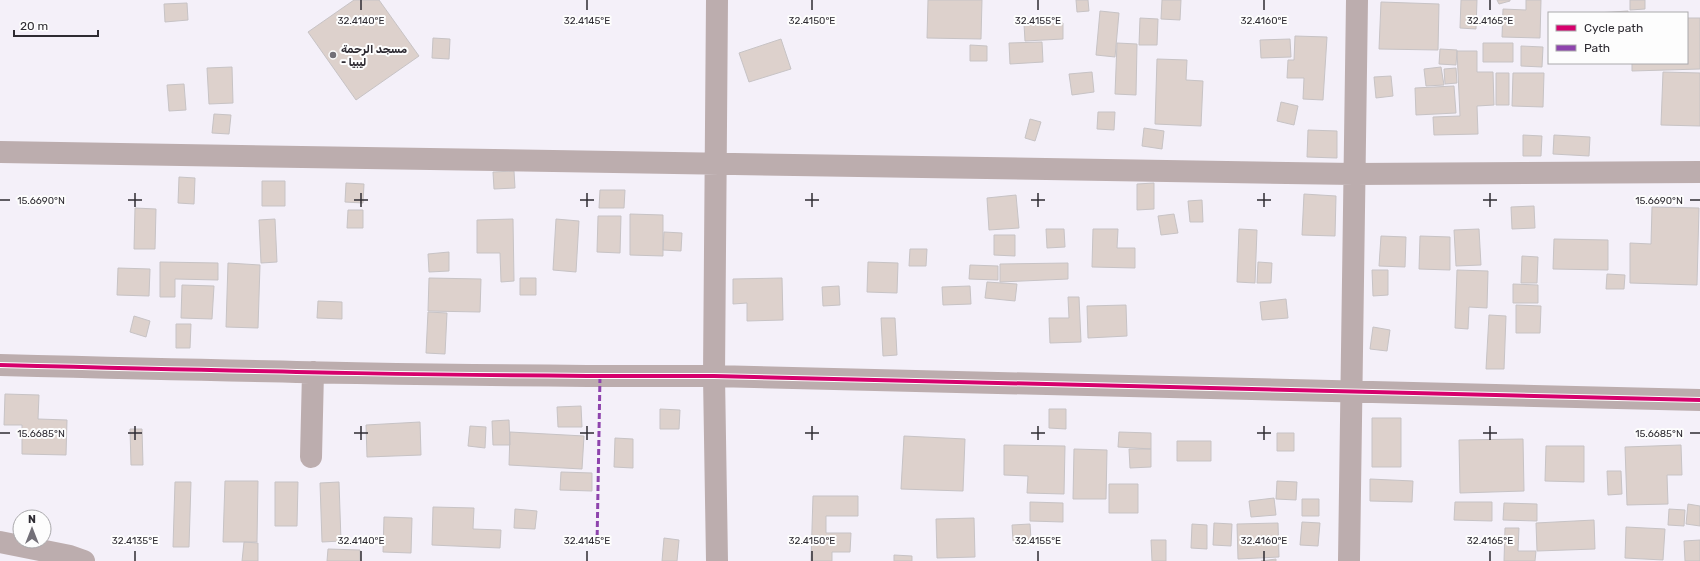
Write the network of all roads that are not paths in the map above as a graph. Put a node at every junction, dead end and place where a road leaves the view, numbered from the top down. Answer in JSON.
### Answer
{"nodes":[{"id":1,"x":717,"y":0,"type":"edge"},
{"id":2,"x":1357,"y":0,"type":"edge"},
{"id":3,"x":0,"y":152,"type":"edge"},
{"id":4,"x":716,"y":164,"type":"junction"},
{"id":5,"x":1700,"y":172,"type":"edge"},
{"id":6,"x":1354,"y":174,"type":"junction"},
{"id":7,"x":0,"y":365,"type":"edge"},
{"id":8,"x":313,"y":372,"type":"junction"},
{"id":9,"x":714,"y":376,"type":"junction"},
{"id":10,"x":1352,"y":392,"type":"junction"},
{"id":11,"x":1700,"y":400,"type":"edge"},
{"id":12,"x":311,"y":457,"type":"dead end"},
{"id":13,"x":0,"y":542,"type":"edge"},
{"id":14,"x":84,"y":561,"type":"edge"},
{"id":15,"x":717,"y":561,"type":"edge"},
{"id":16,"x":1349,"y":561,"type":"edge"}],
"edges":[{"from":1,"to":4,"type":"street"},
{"from":2,"to":6,"type":"street"},
{"from":3,"to":4,"type":"street"},
{"from":4,"to":6,"type":"street"},
{"from":4,"to":9,"type":"street"},
{"from":5,"to":6,"type":"street"},
{"from":6,"to":10,"type":"street"},
{"from":7,"to":8,"type":"street"},
{"from":8,"to":9,"type":"street"},
{"from":8,"to":12,"type":"street"},
{"from":9,"to":10,"type":"street"},
{"from":9,"to":15,"type":"street"},
{"from":10,"to":11,"type":"street"},
{"from":10,"to":16,"type":"street"},
{"from":13,"to":14,"type":"street"}]}
